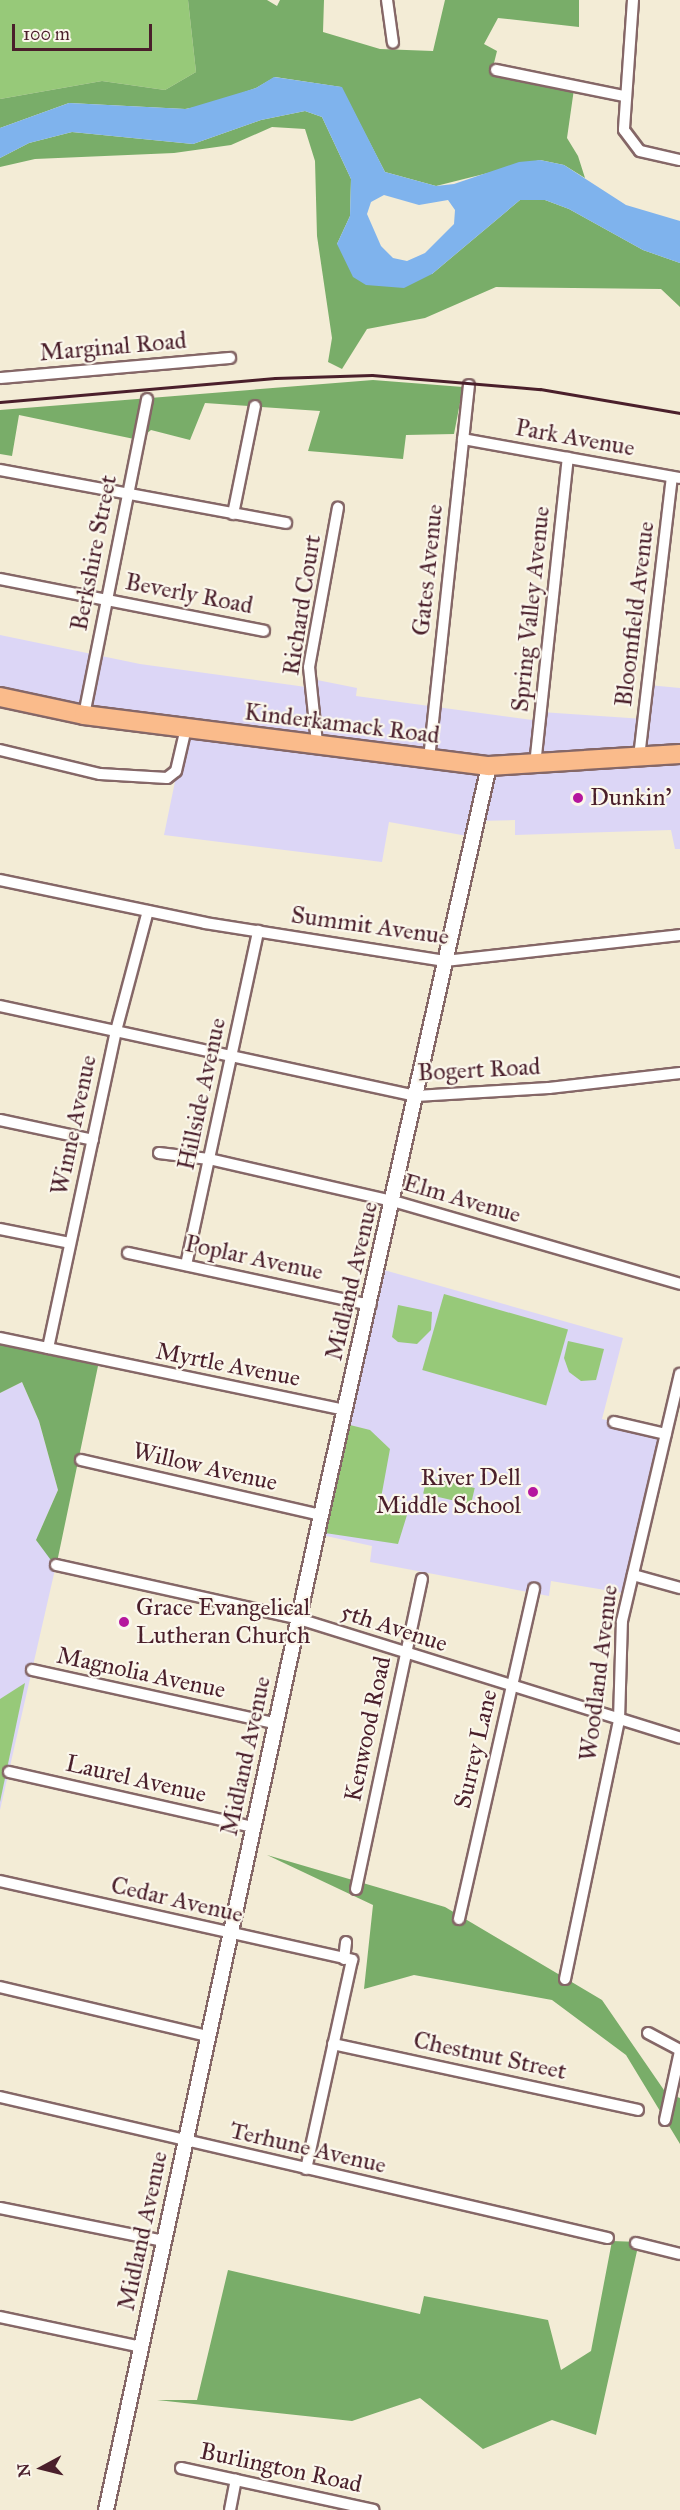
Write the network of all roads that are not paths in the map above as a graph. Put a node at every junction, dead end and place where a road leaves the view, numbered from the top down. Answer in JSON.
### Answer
{"nodes":[{"id":1,"x":387,"y":0,"type":"edge"},
{"id":2,"x":633,"y":0,"type":"edge"},
{"id":3,"x":393,"y":43,"type":"dead end"},
{"id":4,"x":496,"y":70,"type":"dead end"},
{"id":5,"x":624,"y":96,"type":"junction"},
{"id":6,"x":680,"y":160,"type":"edge"},
{"id":7,"x":230,"y":358,"type":"dead end"},
{"id":8,"x":0,"y":378,"type":"edge"},
{"id":9,"x":469,"y":385,"type":"dead end"},
{"id":10,"x":147,"y":399,"type":"dead end"},
{"id":11,"x":255,"y":406,"type":"dead end"},
{"id":12,"x":464,"y":439,"type":"junction"},
{"id":13,"x":568,"y":458,"type":"junction"},
{"id":14,"x":0,"y":470,"type":"edge"},
{"id":15,"x":676,"y":477,"type":"edge"},
{"id":16,"x":127,"y":495,"type":"junction"},
{"id":17,"x":339,"y":508,"type":"dead end"},
{"id":18,"x":233,"y":514,"type":"junction"},
{"id":19,"x":286,"y":523,"type":"dead end"},
{"id":20,"x":0,"y":579,"type":"edge"},
{"id":21,"x":107,"y":600,"type":"junction"},
{"id":22,"x":264,"y":631,"type":"dead end"},
{"id":23,"x":0,"y":697,"type":"edge"},
{"id":24,"x":84,"y":715,"type":"junction"},
{"id":25,"x":186,"y":728,"type":"junction"},
{"id":26,"x":317,"y":743,"type":"junction"},
{"id":27,"x":0,"y":750,"type":"edge"},
{"id":28,"x":680,"y":754,"type":"edge"},
{"id":29,"x":639,"y":757,"type":"junction"},
{"id":30,"x":429,"y":759,"type":"junction"},
{"id":31,"x":536,"y":765,"type":"junction"},
{"id":32,"x":489,"y":766,"type":"junction"},
{"id":33,"x":0,"y":880,"type":"edge"},
{"id":34,"x":148,"y":911,"type":"junction"},
{"id":35,"x":258,"y":932,"type":"junction"},
{"id":36,"x":680,"y":935,"type":"edge"},
{"id":37,"x":445,"y":961,"type":"junction"},
{"id":38,"x":0,"y":1006,"type":"edge"},
{"id":39,"x":116,"y":1031,"type":"junction"},
{"id":40,"x":232,"y":1056,"type":"junction"},
{"id":41,"x":680,"y":1073,"type":"edge"},
{"id":42,"x":416,"y":1096,"type":"junction"},
{"id":43,"x":0,"y":1120,"type":"edge"},
{"id":44,"x":93,"y":1140,"type":"junction"},
{"id":45,"x":159,"y":1153,"type":"dead end"},
{"id":46,"x":209,"y":1159,"type":"junction"},
{"id":47,"x":393,"y":1201,"type":"junction"},
{"id":48,"x":0,"y":1228,"type":"edge"},
{"id":49,"x":70,"y":1244,"type":"junction"},
{"id":50,"x":128,"y":1253,"type":"dead end"},
{"id":51,"x":186,"y":1265,"type":"junction"},
{"id":52,"x":680,"y":1284,"type":"edge"},
{"id":53,"x":370,"y":1305,"type":"junction"},
{"id":54,"x":0,"y":1338,"type":"edge"},
{"id":55,"x":48,"y":1348,"type":"junction"},
{"id":56,"x":680,"y":1374,"type":"edge"},
{"id":57,"x":346,"y":1410,"type":"junction"},
{"id":58,"x":614,"y":1422,"type":"dead end"},
{"id":59,"x":666,"y":1434,"type":"junction"},
{"id":60,"x":81,"y":1460,"type":"dead end"},
{"id":61,"x":321,"y":1515,"type":"junction"},
{"id":62,"x":56,"y":1565,"type":"dead end"},
{"id":63,"x":633,"y":1575,"type":"junction"},
{"id":64,"x":422,"y":1579,"type":"dead end"},
{"id":65,"x":534,"y":1588,"type":"dead end"},
{"id":66,"x":680,"y":1588,"type":"edge"},
{"id":67,"x":299,"y":1619,"type":"junction"},
{"id":68,"x":405,"y":1653,"type":"junction"},
{"id":69,"x":32,"y":1670,"type":"dead end"},
{"id":70,"x":512,"y":1687,"type":"junction"},
{"id":71,"x":619,"y":1720,"type":"junction"},
{"id":72,"x":276,"y":1724,"type":"junction"},
{"id":73,"x":680,"y":1738,"type":"edge"},
{"id":74,"x":9,"y":1772,"type":"dead end"},
{"id":75,"x":253,"y":1827,"type":"junction"},
{"id":76,"x":0,"y":1881,"type":"edge"},
{"id":77,"x":356,"y":1889,"type":"dead end"},
{"id":78,"x":459,"y":1919,"type":"dead end"},
{"id":79,"x":230,"y":1933,"type":"junction"},
{"id":80,"x":346,"y":1942,"type":"dead end"},
{"id":81,"x":344,"y":1959,"type":"junction"},
{"id":82,"x":564,"y":1979,"type":"dead end"},
{"id":83,"x":0,"y":1987,"type":"edge"},
{"id":84,"x":648,"y":2033,"type":"dead end"},
{"id":85,"x":207,"y":2036,"type":"junction"},
{"id":86,"x":333,"y":2044,"type":"junction"},
{"id":87,"x":680,"y":2051,"type":"edge"},
{"id":88,"x":0,"y":2097,"type":"edge"},
{"id":89,"x":638,"y":2110,"type":"dead end"},
{"id":90,"x":665,"y":2120,"type":"dead end"},
{"id":91,"x":186,"y":2141,"type":"junction"},
{"id":92,"x":306,"y":2169,"type":"junction"},
{"id":93,"x":0,"y":2208,"type":"edge"},
{"id":94,"x":608,"y":2238,"type":"dead end"},
{"id":95,"x":164,"y":2241,"type":"junction"},
{"id":96,"x":636,"y":2243,"type":"dead end"},
{"id":97,"x":680,"y":2254,"type":"edge"},
{"id":98,"x":0,"y":2317,"type":"edge"},
{"id":99,"x":141,"y":2347,"type":"junction"},
{"id":100,"x":181,"y":2468,"type":"dead end"},
{"id":101,"x":236,"y":2480,"type":"junction"},
{"id":102,"x":106,"y":2510,"type":"edge"},
{"id":103,"x":230,"y":2510,"type":"edge"},
{"id":104,"x":373,"y":2510,"type":"edge"}],
"edges":[{"from":1,"to":3,"type":"street"},
{"from":2,"to":5,"type":"street"},
{"from":4,"to":5,"type":"street"},
{"from":5,"to":6,"type":"street"},
{"from":7,"to":8,"type":"street","name":"Marginal Road"},
{"from":9,"to":12,"type":"street","name":"Gates Avenue"},
{"from":10,"to":16,"type":"street","name":"Berkshire Street"},
{"from":11,"to":18,"type":"street"},
{"from":12,"to":13,"type":"street","name":"Park Avenue"},
{"from":12,"to":30,"type":"street","name":"Gates Avenue"},
{"from":13,"to":15,"type":"street","name":"Park Avenue"},
{"from":13,"to":31,"type":"street","name":"Spring Valley Avenue"},
{"from":14,"to":16,"type":"street"},
{"from":15,"to":29,"type":"street","name":"Bloomfield Avenue"},
{"from":16,"to":18,"type":"street"},
{"from":16,"to":21,"type":"street","name":"Berkshire Street"},
{"from":17,"to":26,"type":"street","name":"Richard Court"},
{"from":18,"to":19,"type":"street"},
{"from":20,"to":21,"type":"street","name":"Beverly Road"},
{"from":21,"to":22,"type":"street","name":"Beverly Road"},
{"from":21,"to":24,"type":"street","name":"Berkshire Street"},
{"from":23,"to":24,"type":"main road","name":"Kinderkamack Road"},
{"from":24,"to":25,"type":"main road","name":"Kinderkamack Road"},
{"from":25,"to":26,"type":"main road","name":"Kinderkamack Road"},
{"from":25,"to":27,"type":"street"},
{"from":26,"to":30,"type":"main road","name":"Kinderkamack Road"},
{"from":28,"to":29,"type":"main road","name":"Kinderkamack Road"},
{"from":29,"to":31,"type":"main road","name":"Kinderkamack Road"},
{"from":30,"to":32,"type":"main road","name":"Kinderkamack Road"},
{"from":31,"to":32,"type":"main road","name":"Kinderkamack Road"},
{"from":32,"to":37,"type":"street","name":"Midland Avenue"},
{"from":33,"to":34,"type":"street","name":"Summit Avenue"},
{"from":34,"to":35,"type":"street","name":"Summit Avenue"},
{"from":34,"to":39,"type":"street","name":"Winne Avenue"},
{"from":35,"to":37,"type":"street","name":"Summit Avenue"},
{"from":35,"to":40,"type":"street","name":"Hillside Avenue"},
{"from":36,"to":37,"type":"street","name":"Summit Avenue"},
{"from":37,"to":42,"type":"street","name":"Midland Avenue"},
{"from":38,"to":39,"type":"street","name":"Bogert Road"},
{"from":39,"to":40,"type":"street","name":"Bogert Road"},
{"from":39,"to":44,"type":"street","name":"Winne Avenue"},
{"from":40,"to":42,"type":"street","name":"Bogert Road"},
{"from":40,"to":46,"type":"street","name":"Hillside Avenue"},
{"from":41,"to":42,"type":"street","name":"Bogert Road"},
{"from":42,"to":47,"type":"street","name":"Midland Avenue"},
{"from":43,"to":44,"type":"street"},
{"from":44,"to":49,"type":"street","name":"Winne Avenue"},
{"from":45,"to":46,"type":"street","name":"Elm Avenue"},
{"from":46,"to":47,"type":"street","name":"Elm Avenue"},
{"from":46,"to":51,"type":"street","name":"Hillside Avenue"},
{"from":47,"to":52,"type":"street","name":"Elm Avenue"},
{"from":47,"to":53,"type":"street","name":"Midland Avenue"},
{"from":48,"to":49,"type":"street"},
{"from":49,"to":55,"type":"street","name":"Winne Avenue"},
{"from":50,"to":51,"type":"street","name":"Poplar Avenue"},
{"from":51,"to":53,"type":"street","name":"Poplar Avenue"},
{"from":53,"to":57,"type":"street","name":"Midland Avenue"},
{"from":54,"to":55,"type":"street","name":"Myrtle Avenue"},
{"from":55,"to":57,"type":"street","name":"Myrtle Avenue"},
{"from":56,"to":59,"type":"street","name":"Woodland Avenue"},
{"from":57,"to":61,"type":"street","name":"Midland Avenue"},
{"from":58,"to":59,"type":"street"},
{"from":59,"to":63,"type":"street","name":"Woodland Avenue"},
{"from":60,"to":61,"type":"street","name":"Willow Avenue"},
{"from":61,"to":67,"type":"street","name":"Midland Avenue"},
{"from":62,"to":67,"type":"street","name":"5th Avenue"},
{"from":63,"to":66,"type":"street"},
{"from":63,"to":71,"type":"street","name":"Woodland Avenue"},
{"from":64,"to":68,"type":"street","name":"Kenwood Road"},
{"from":65,"to":70,"type":"street","name":"Surrey Lane"},
{"from":67,"to":68,"type":"street","name":"5th Avenue"},
{"from":67,"to":72,"type":"street","name":"Midland Avenue"},
{"from":68,"to":70,"type":"street","name":"5th Avenue"},
{"from":68,"to":77,"type":"street","name":"Kenwood Road"},
{"from":69,"to":72,"type":"street","name":"Magnolia Avenue"},
{"from":70,"to":71,"type":"street","name":"5th Avenue"},
{"from":70,"to":78,"type":"street","name":"Surrey Lane"},
{"from":71,"to":73,"type":"street","name":"5th Avenue"},
{"from":71,"to":82,"type":"street","name":"Woodland Avenue"},
{"from":72,"to":75,"type":"street","name":"Midland Avenue"},
{"from":74,"to":75,"type":"street","name":"Laurel Avenue"},
{"from":75,"to":79,"type":"street","name":"Midland Avenue"},
{"from":76,"to":79,"type":"street","name":"Cedar Avenue"},
{"from":79,"to":81,"type":"street","name":"Cedar Avenue"},
{"from":79,"to":85,"type":"street","name":"Midland Avenue"},
{"from":80,"to":81,"type":"street"},
{"from":81,"to":86,"type":"street"},
{"from":83,"to":85,"type":"street"},
{"from":84,"to":87,"type":"street"},
{"from":85,"to":91,"type":"street","name":"Midland Avenue"},
{"from":86,"to":89,"type":"street","name":"Chestnut Street"},
{"from":86,"to":92,"type":"street"},
{"from":87,"to":90,"type":"street"},
{"from":88,"to":91,"type":"street","name":"Terhune Avenue"},
{"from":91,"to":92,"type":"street","name":"Terhune Avenue"},
{"from":91,"to":95,"type":"street","name":"Midland Avenue"},
{"from":92,"to":94,"type":"street","name":"Terhune Avenue"},
{"from":93,"to":95,"type":"street"},
{"from":95,"to":99,"type":"street","name":"Midland Avenue"},
{"from":96,"to":97,"type":"street"},
{"from":98,"to":99,"type":"street"},
{"from":99,"to":102,"type":"street","name":"Midland Avenue"},
{"from":100,"to":101,"type":"street","name":"Burlington Road"},
{"from":101,"to":103,"type":"street"},
{"from":101,"to":104,"type":"street","name":"Burlington Road"}]}
